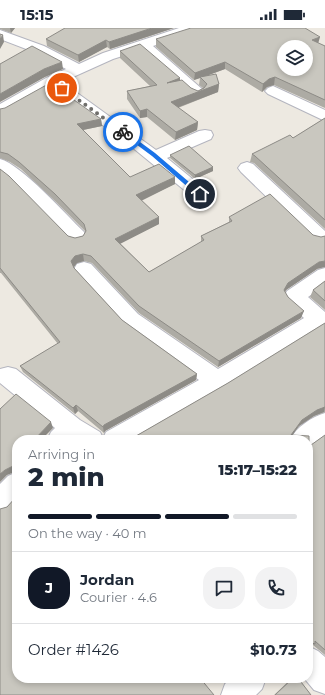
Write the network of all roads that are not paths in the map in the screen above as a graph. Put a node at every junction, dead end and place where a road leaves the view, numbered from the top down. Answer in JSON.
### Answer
{"nodes":[{"id":1,"x":182,"y":29,"type":"edge"},
{"id":2,"x":0,"y":34,"type":"edge"},
{"id":3,"x":143,"y":44,"type":"junction"},
{"id":4,"x":78,"y":68,"type":"junction"},
{"id":5,"x":52,"y":81,"type":"junction"},
{"id":6,"x":272,"y":91,"type":"edge"},
{"id":7,"x":197,"y":92,"type":"edge"},
{"id":8,"x":3,"y":106,"type":"edge"},
{"id":9,"x":325,"y":116,"type":"edge"},
{"id":10,"x":205,"y":135,"type":"dead end"},
{"id":11,"x":156,"y":156,"type":"junction"},
{"id":12,"x":0,"y":165,"type":"edge"},
{"id":13,"x":247,"y":168,"type":"dead end"},
{"id":14,"x":200,"y":194,"type":"dead end"},
{"id":15,"x":323,"y":236,"type":"edge"},
{"id":16,"x":77,"y":237,"type":"edge"},
{"id":17,"x":84,"y":269,"type":"dead end"},
{"id":18,"x":325,"y":275,"type":"edge"},
{"id":19,"x":8,"y":376,"type":"dead end"},
{"id":20,"x":218,"y":381,"type":"junction"},
{"id":21,"x":325,"y":423,"type":"edge"},
{"id":22,"x":66,"y":433,"type":"edge"},
{"id":23,"x":123,"y":435,"type":"edge"},
{"id":24,"x":309,"y":435,"type":"edge"},
{"id":25,"x":12,"y":489,"type":"edge"},
{"id":26,"x":0,"y":501,"type":"edge"},
{"id":27,"x":313,"y":666,"type":"edge"},
{"id":28,"x":325,"y":679,"type":"edge"},
{"id":29,"x":247,"y":683,"type":"edge"},
{"id":30,"x":236,"y":695,"type":"edge"}],
"edges":[{"from":1,"to":3,"type":"street"},
{"from":2,"to":4,"type":"street"},
{"from":3,"to":4,"type":"street"},
{"from":3,"to":7,"type":"street"},
{"from":4,"to":5,"type":"street"},
{"from":5,"to":8,"type":"street"},
{"from":5,"to":11,"type":"street"},
{"from":6,"to":9,"type":"street"},
{"from":10,"to":11,"type":"street"},
{"from":11,"to":14,"type":"street"},
{"from":12,"to":16,"type":"street"},
{"from":13,"to":15,"type":"street"},
{"from":17,"to":20,"type":"street"},
{"from":18,"to":20,"type":"street"},
{"from":19,"to":22,"type":"street"},
{"from":20,"to":23,"type":"street"},
{"from":21,"to":24,"type":"street"},
{"from":25,"to":26,"type":"street"},
{"from":27,"to":28,"type":"street"},
{"from":29,"to":30,"type":"street"}]}
